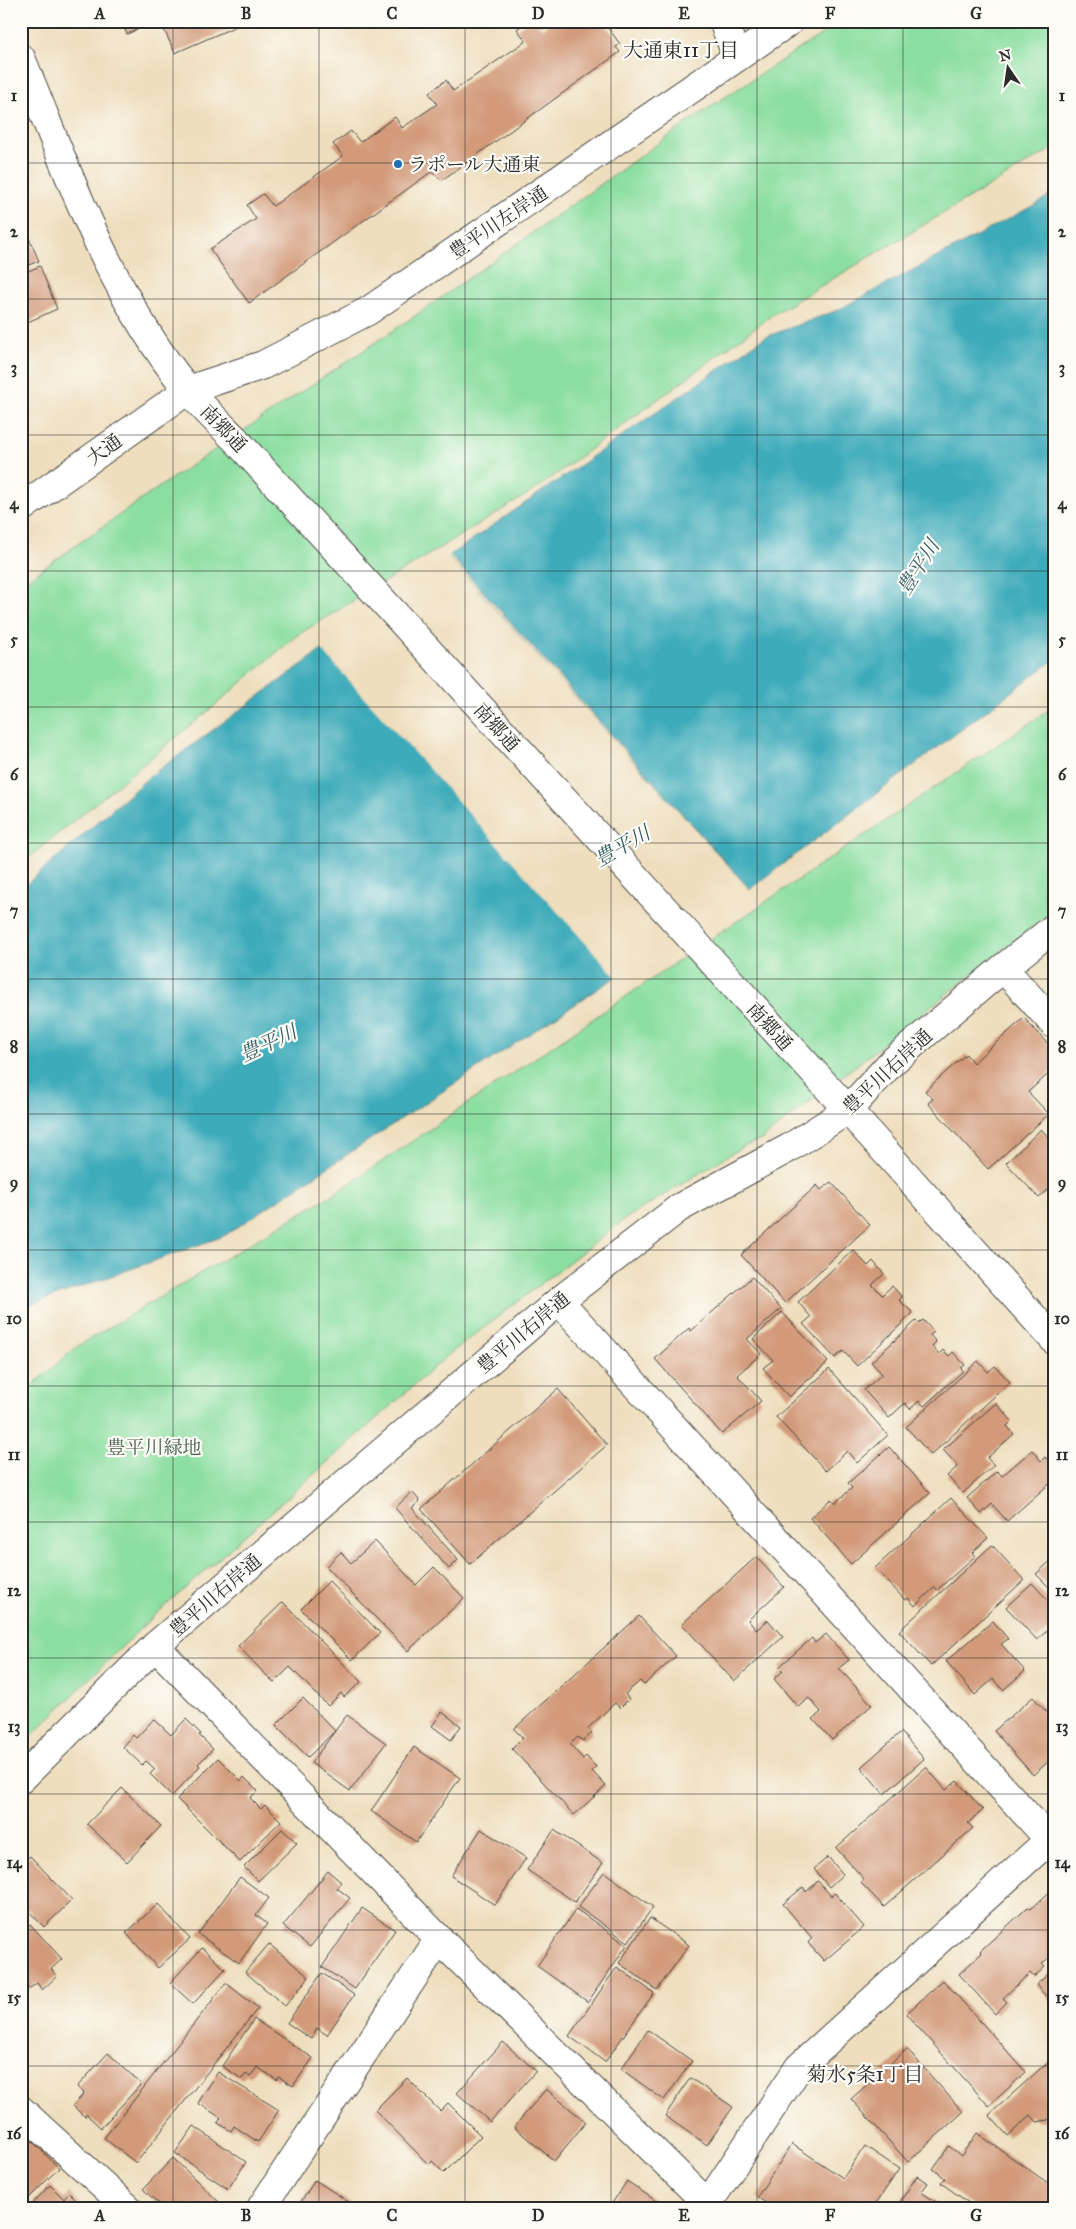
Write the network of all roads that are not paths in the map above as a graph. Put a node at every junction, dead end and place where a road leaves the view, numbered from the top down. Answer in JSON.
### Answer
{"nodes":[{"id":1,"x":723,"y":21,"type":"edge"},
{"id":2,"x":790,"y":21,"type":"edge"},
{"id":3,"x":738,"y":57,"type":"junction"},
{"id":4,"x":21,"y":58,"type":"edge"},
{"id":5,"x":188,"y":390,"type":"junction"},
{"id":6,"x":21,"y":508,"type":"edge"},
{"id":7,"x":1055,"y":927,"type":"edge"},
{"id":8,"x":1003,"y":968,"type":"junction"},
{"id":9,"x":1055,"y":1025,"type":"edge"},
{"id":10,"x":848,"y":1110,"type":"junction"},
{"id":11,"x":559,"y":1301,"type":"junction"},
{"id":12,"x":1055,"y":1341,"type":"edge"},
{"id":13,"x":156,"y":1646,"type":"junction"},
{"id":14,"x":21,"y":1779,"type":"edge"},
{"id":15,"x":1052,"y":1843,"type":"edge"},
{"id":16,"x":439,"y":1939,"type":"junction"},
{"id":17,"x":21,"y":2110,"type":"edge"},
{"id":18,"x":708,"y":2206,"type":"edge"},
{"id":19,"x":128,"y":2208,"type":"edge"},
{"id":20,"x":261,"y":2208,"type":"edge"}],
"edges":[{"from":1,"to":3,"type":"street"},
{"from":2,"to":3,"type":"street","name":"豊平川左岸通"},
{"from":3,"to":5,"type":"street","name":"豊平川左岸通"},
{"from":4,"to":5,"type":"street","name":"南郷通"},
{"from":5,"to":6,"type":"street","name":"大通"},
{"from":5,"to":10,"type":"street","name":"南郷通"},
{"from":7,"to":8,"type":"street","name":"豊平川右岸通"},
{"from":8,"to":9,"type":"street"},
{"from":8,"to":10,"type":"street","name":"豊平川右岸通"},
{"from":10,"to":11,"type":"street","name":"豊平川右岸通"},
{"from":10,"to":12,"type":"street","name":"南郷通"},
{"from":11,"to":13,"type":"street","name":"豊平川右岸通"},
{"from":11,"to":15,"type":"street"},
{"from":13,"to":14,"type":"street","name":"豊平川右岸通"},
{"from":13,"to":16,"type":"street"},
{"from":15,"to":18,"type":"street"},
{"from":16,"to":18,"type":"street"},
{"from":16,"to":20,"type":"street"},
{"from":17,"to":19,"type":"street"}]}
